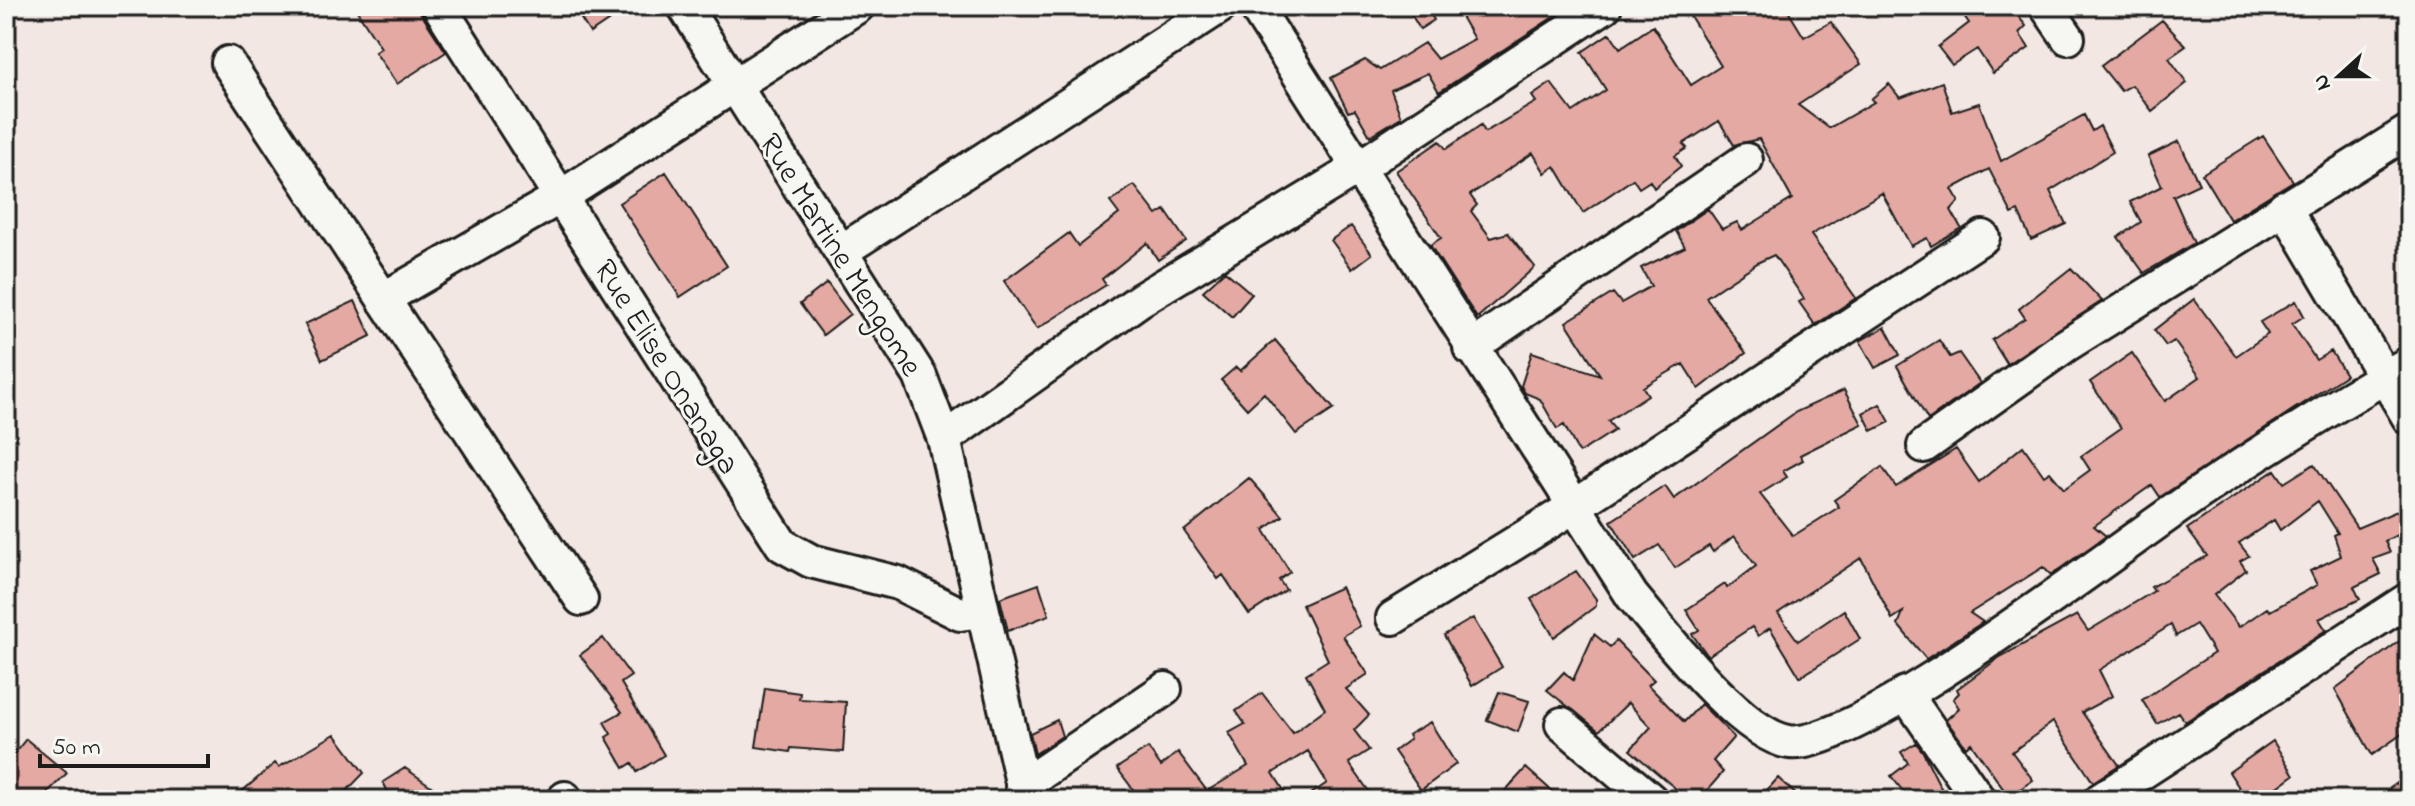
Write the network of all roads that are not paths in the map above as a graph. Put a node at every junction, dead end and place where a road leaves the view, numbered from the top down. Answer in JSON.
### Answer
{"nodes":[{"id":1,"x":439,"y":6,"type":"edge"},
{"id":2,"x":684,"y":6,"type":"edge"},
{"id":3,"x":858,"y":6,"type":"edge"},
{"id":4,"x":1221,"y":6,"type":"edge"},
{"id":5,"x":1255,"y":6,"type":"edge"},
{"id":6,"x":1605,"y":6,"type":"edge"},
{"id":7,"x":2046,"y":6,"type":"edge"},
{"id":8,"x":2068,"y":38,"type":"dead end"},
{"id":9,"x":228,"y":63,"type":"dead end"},
{"id":10,"x":735,"y":86,"type":"junction"},
{"id":11,"x":2409,"y":131,"type":"edge"},
{"id":12,"x":1746,"y":160,"type":"dead end"},
{"id":13,"x":1358,"y":168,"type":"junction"},
{"id":14,"x":562,"y":196,"type":"junction"},
{"id":15,"x":2284,"y":207,"type":"junction"},
{"id":16,"x":1983,"y":237,"type":"dead end"},
{"id":17,"x":842,"y":251,"type":"junction"},
{"id":18,"x":383,"y":299,"type":"junction"},
{"id":19,"x":1470,"y":348,"type":"junction"},
{"id":20,"x":2397,"y":370,"type":"edge"},
{"id":21,"x":2409,"y":418,"type":"edge"},
{"id":22,"x":944,"y":439,"type":"junction"},
{"id":23,"x":1924,"y":446,"type":"dead end"},
{"id":24,"x":1575,"y":506,"type":"junction"},
{"id":25,"x":581,"y":599,"type":"dead end"},
{"id":26,"x":2409,"y":599,"type":"edge"},
{"id":27,"x":981,"y":611,"type":"junction"},
{"id":28,"x":1393,"y":618,"type":"dead end"},
{"id":29,"x":1165,"y":689,"type":"dead end"},
{"id":30,"x":1905,"y":693,"type":"junction"},
{"id":31,"x":1562,"y":724,"type":"dead end"},
{"id":32,"x":1024,"y":793,"type":"edge"},
{"id":33,"x":1651,"y":800,"type":"edge"},
{"id":34,"x":1979,"y":800,"type":"edge"},
{"id":35,"x":2100,"y":800,"type":"edge"}],
"edges":[{"from":1,"to":14,"type":"street","name":"Rue Elise Onanaga"},
{"from":2,"to":10,"type":"street","name":"Rue Martine Mengome"},
{"from":3,"to":10,"type":"street"},
{"from":4,"to":17,"type":"street"},
{"from":5,"to":13,"type":"street"},
{"from":6,"to":13,"type":"street"},
{"from":7,"to":8,"type":"street"},
{"from":9,"to":18,"type":"street"},
{"from":10,"to":14,"type":"street"},
{"from":10,"to":17,"type":"street","name":"Rue Martine Mengome"},
{"from":11,"to":15,"type":"street"},
{"from":12,"to":19,"type":"street"},
{"from":13,"to":19,"type":"street"},
{"from":13,"to":22,"type":"street"},
{"from":14,"to":18,"type":"street"},
{"from":14,"to":27,"type":"street","name":"Rue Elise Onanaga"},
{"from":15,"to":20,"type":"street"},
{"from":15,"to":23,"type":"street"},
{"from":16,"to":24,"type":"street"},
{"from":17,"to":22,"type":"street","name":"Rue Martine Mengome"},
{"from":18,"to":25,"type":"street"},
{"from":19,"to":24,"type":"street"},
{"from":20,"to":21,"type":"street"},
{"from":20,"to":30,"type":"street"},
{"from":22,"to":27,"type":"street","name":"Rue Martine Mengome"},
{"from":24,"to":28,"type":"street"},
{"from":24,"to":30,"type":"street"},
{"from":26,"to":35,"type":"street"},
{"from":27,"to":32,"type":"street","name":"Rue Martine Mengome"},
{"from":29,"to":32,"type":"street"},
{"from":30,"to":34,"type":"street"},
{"from":31,"to":33,"type":"street"}]}
